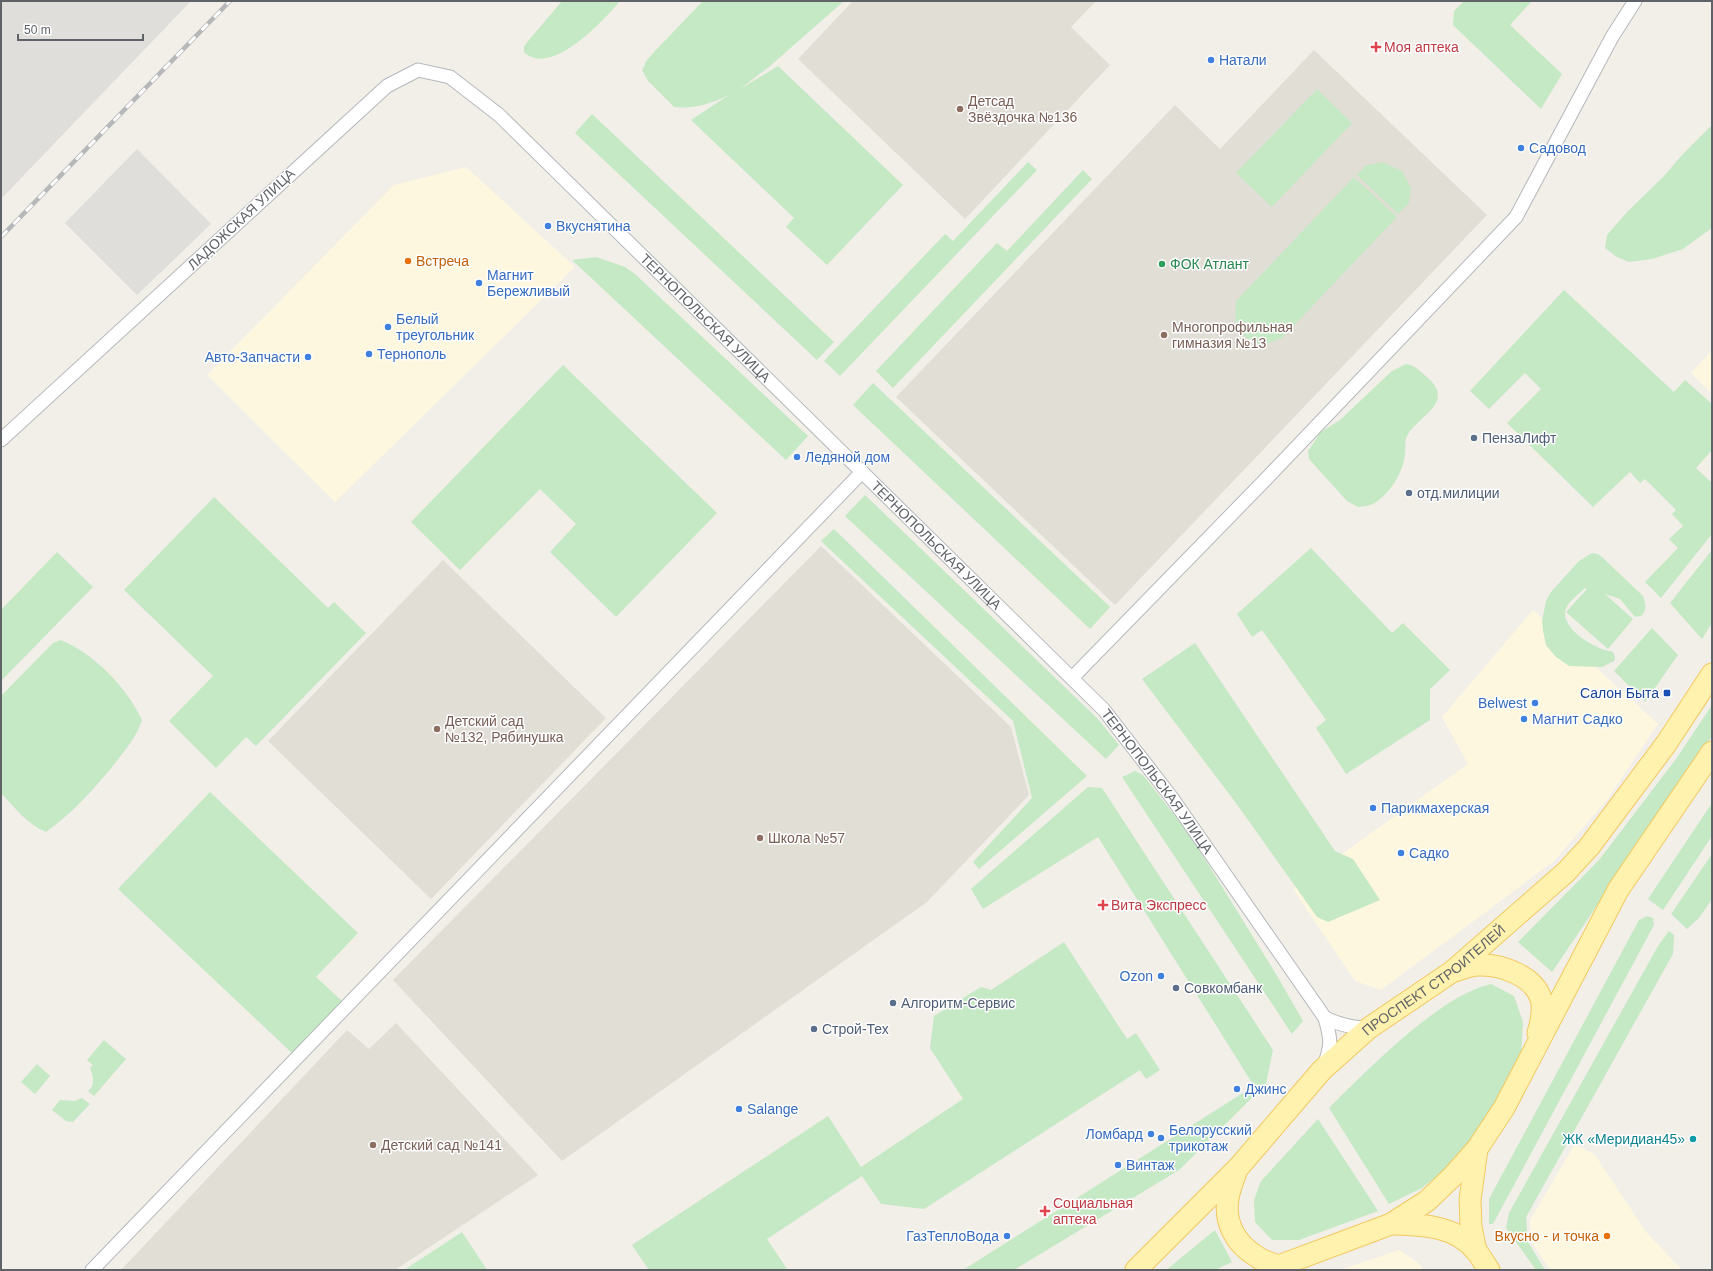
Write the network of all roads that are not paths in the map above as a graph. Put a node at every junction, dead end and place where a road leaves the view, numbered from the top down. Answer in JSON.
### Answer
{"nodes":[{"id":1,"x":1635,"y":1,"type":"edge"},
{"id":2,"x":499,"y":116,"type":"joint"},
{"id":3,"x":1,"y":440,"type":"edge"},
{"id":4,"x":862,"y":472,"type":"junction"},
{"id":5,"x":1712,"y":674,"type":"edge"},
{"id":6,"x":1072,"y":678,"type":"junction"},
{"id":7,"x":1712,"y":752,"type":"edge"},
{"id":8,"x":1453,"y":971,"type":"junction"},
{"id":9,"x":1325,"y":1018,"type":"junction"},
{"id":10,"x":1369,"y":1028,"type":"junction"},
{"id":11,"x":1532,"y":1055,"type":"junction"},
{"id":12,"x":1322,"y":1070,"type":"junction"},
{"id":13,"x":1477,"y":1149,"type":"junction"},
{"id":14,"x":1238,"y":1168,"type":"junction"},
{"id":15,"x":1392,"y":1224,"type":"junction"},
{"id":16,"x":1476,"y":1251,"type":"junction"},
{"id":17,"x":1273,"y":1268,"type":"edge"},
{"id":18,"x":92,"y":1270,"type":"edge"},
{"id":19,"x":1136,"y":1270,"type":"edge"},
{"id":20,"x":1489,"y":1270,"type":"edge"}],
"edges":[{"from":1,"to":6,"type":"street"},
{"from":2,"to":3,"type":"street","name":"ЛАДОЖСКАЯ УЛИЦА"},
{"from":2,"to":4,"type":"street","name":"ТЕРНОПОЛЬСКАЯ УЛИЦА"},
{"from":4,"to":6,"type":"street","name":"ТЕРНОПОЛЬСКАЯ УЛИЦА"},
{"from":4,"to":18,"type":"street"},
{"from":5,"to":8,"type":"main road","name":"ПРОСПЕКТ СТРОИТЕЛЕЙ"},
{"from":6,"to":9,"type":"street","name":"ТЕРНОПОЛЬСКАЯ УЛИЦА"},
{"from":7,"to":11,"type":"main road"},
{"from":8,"to":10,"type":"main road","name":"ПРОСПЕКТ СТРОИТЕЛЕЙ"},
{"from":8,"to":11,"type":"main road"},
{"from":9,"to":10,"type":"street"},
{"from":9,"to":12,"type":"street","name":"ТЕРНОПОЛЬСКАЯ УЛИЦА"},
{"from":10,"to":12,"type":"main road","name":"ПРОСПЕКТ СТРОИТЕЛЕЙ"},
{"from":11,"to":13,"type":"main road"},
{"from":12,"to":14,"type":"main road","name":"ПРОСПЕКТ СТРОИТЕЛЕЙ"},
{"from":13,"to":15,"type":"main road"},
{"from":13,"to":16,"type":"main road"},
{"from":14,"to":17,"type":"main road"},
{"from":14,"to":19,"type":"main road","name":"ПРОСПЕКТ СТРОИТЕЛЕЙ"},
{"from":15,"to":16,"type":"main road"},
{"from":15,"to":17,"type":"main road"},
{"from":16,"to":20,"type":"main road"}]}
